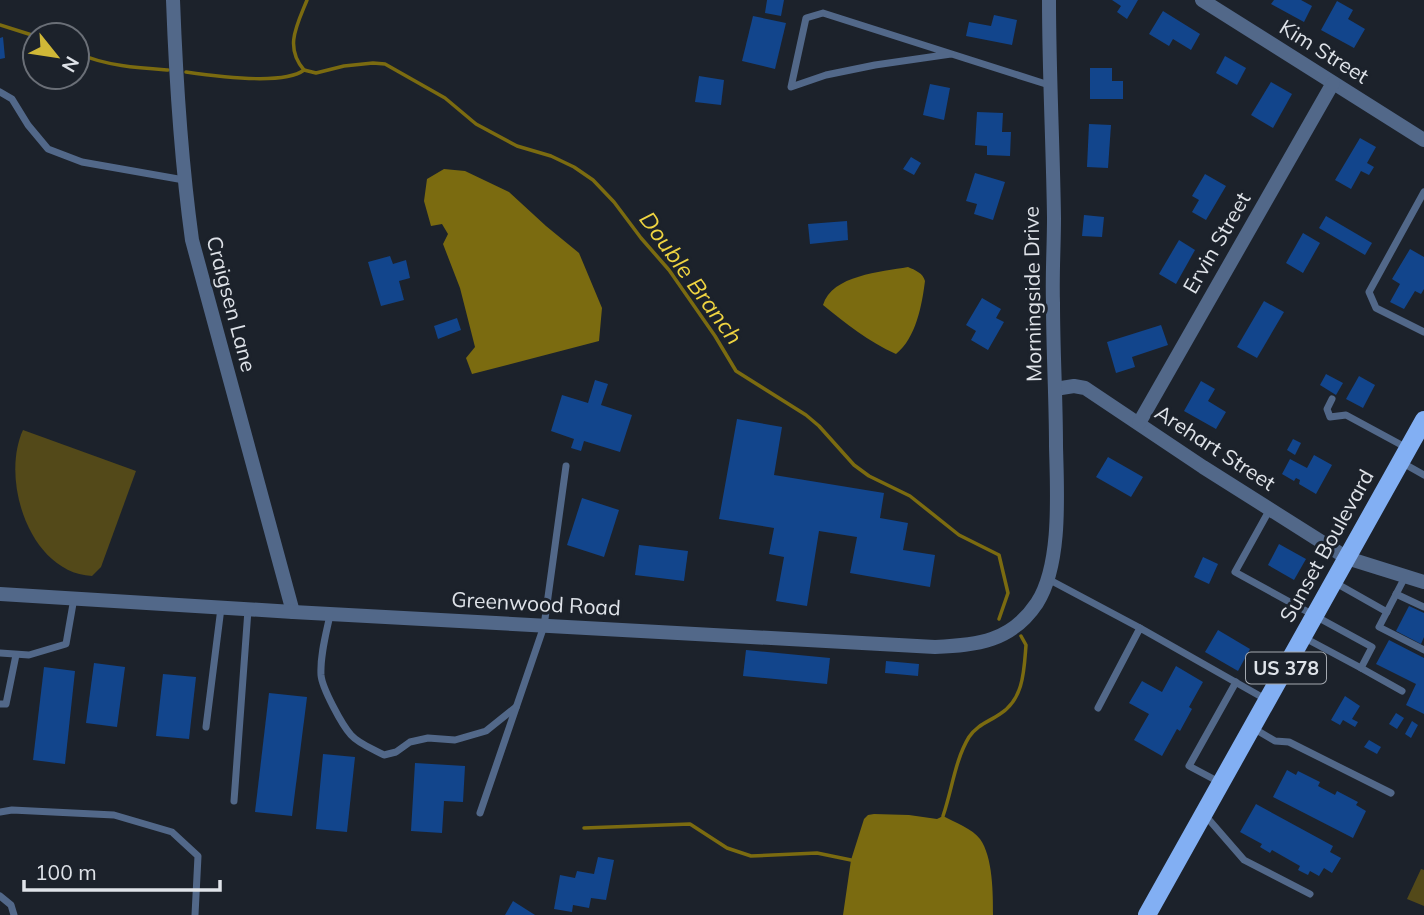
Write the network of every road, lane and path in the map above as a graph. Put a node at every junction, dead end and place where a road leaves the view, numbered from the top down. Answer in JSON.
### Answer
{"nodes":[{"id":1,"x":173,"y":0,"type":"edge"},
{"id":2,"x":1049,"y":0,"type":"edge"},
{"id":3,"x":1202,"y":0,"type":"edge"},
{"id":4,"x":951,"y":54,"type":"junction"},
{"id":5,"x":1333,"y":83,"type":"junction"},
{"id":6,"x":1050,"y":85,"type":"junction"},
{"id":7,"x":0,"y":92,"type":"edge"},
{"id":8,"x":1424,"y":140,"type":"edge"},
{"id":9,"x":184,"y":180,"type":"junction"},
{"id":10,"x":1424,"y":192,"type":"edge"},
{"id":11,"x":1423,"y":331,"type":"edge"},
{"id":12,"x":1055,"y":389,"type":"junction"},
{"id":13,"x":1332,"y":399,"type":"dead end"},
{"id":14,"x":1424,"y":419,"type":"edge"},
{"id":15,"x":1139,"y":423,"type":"junction"},
{"id":16,"x":1404,"y":455,"type":"junction"},
{"id":17,"x":566,"y":466,"type":"dead end"},
{"id":18,"x":1424,"y":475,"type":"edge"},
{"id":19,"x":1270,"y":509,"type":"junction"},
{"id":20,"x":1347,"y":558,"type":"junction"},
{"id":21,"x":1405,"y":576,"type":"junction"},
{"id":22,"x":1046,"y":582,"type":"junction"},
{"id":23,"x":1334,"y":582,"type":"junction"},
{"id":24,"x":1424,"y":582,"type":"edge"},
{"id":25,"x":0,"y":593,"type":"edge"},
{"id":26,"x":1396,"y":594,"type":"junction"},
{"id":27,"x":74,"y":598,"type":"junction"},
{"id":28,"x":221,"y":607,"type":"junction"},
{"id":29,"x":1424,"y":607,"type":"edge"},
{"id":30,"x":248,"y":609,"type":"junction"},
{"id":31,"x":293,"y":612,"type":"junction"},
{"id":32,"x":1387,"y":612,"type":"junction"},
{"id":33,"x":330,"y":614,"type":"junction"},
{"id":34,"x":1315,"y":616,"type":"junction"},
{"id":35,"x":544,"y":626,"type":"junction"},
{"id":36,"x":1140,"y":628,"type":"junction"},
{"id":37,"x":1303,"y":637,"type":"junction"},
{"id":38,"x":1424,"y":650,"type":"edge"},
{"id":39,"x":0,"y":653,"type":"edge"},
{"id":40,"x":16,"y":654,"type":"junction"},
{"id":41,"x":1361,"y":668,"type":"junction"},
{"id":42,"x":1236,"y":682,"type":"junction"},
{"id":43,"x":1402,"y":691,"type":"dead end"},
{"id":44,"x":1267,"y":701,"type":"junction"},
{"id":45,"x":0,"y":704,"type":"edge"},
{"id":46,"x":516,"y":706,"type":"junction"},
{"id":47,"x":1098,"y":708,"type":"dead end"},
{"id":48,"x":206,"y":727,"type":"dead end"},
{"id":49,"x":1252,"y":727,"type":"junction"},
{"id":50,"x":1221,"y":783,"type":"junction"},
{"id":51,"x":1391,"y":793,"type":"dead end"},
{"id":52,"x":234,"y":801,"type":"dead end"},
{"id":53,"x":0,"y":812,"type":"edge"},
{"id":54,"x":480,"y":813,"type":"dead end"},
{"id":55,"x":1204,"y":813,"type":"junction"},
{"id":56,"x":1310,"y":894,"type":"dead end"},
{"id":57,"x":0,"y":896,"type":"edge"},
{"id":58,"x":14,"y":915,"type":"edge"},
{"id":59,"x":195,"y":915,"type":"edge"},
{"id":60,"x":1147,"y":915,"type":"edge"}],
"edges":[{"from":1,"to":9,"type":"street","name":"Craigsen Lane"},
{"from":2,"to":6,"type":"street","name":"Morningside Drive"},
{"from":3,"to":5,"type":"street","name":"Kim Street"},
{"from":4,"to":4,"type":"lane"},
{"from":4,"to":6,"type":"lane"},
{"from":5,"to":8,"type":"street","name":"Kim Street"},
{"from":5,"to":15,"type":"street","name":"Ervin Street"},
{"from":6,"to":12,"type":"street","name":"Morningside Drive"},
{"from":7,"to":9,"type":"lane"},
{"from":9,"to":31,"type":"street","name":"Craigsen Lane"},
{"from":10,"to":11,"type":"lane"},
{"from":12,"to":15,"type":"street","name":"Arehart Street"},
{"from":12,"to":22,"type":"street","name":"Morningside Drive"},
{"from":13,"to":16,"type":"lane"},
{"from":14,"to":16,"type":"main road","name":"Sunset Boulevard","number":"US 378"},
{"from":15,"to":19,"type":"street","name":"Arehart Street"},
{"from":16,"to":18,"type":"lane"},
{"from":16,"to":20,"type":"main road","name":"Sunset Boulevard","number":"US 378"},
{"from":17,"to":35,"type":"lane"},
{"from":19,"to":20,"type":"street","name":"Arehart Street"},
{"from":19,"to":34,"type":"lane"},
{"from":20,"to":21,"type":"street","name":"Arehart Street"},
{"from":20,"to":23,"type":"main road","name":"Sunset Boulevard","number":"US 378"},
{"from":21,"to":24,"type":"street","name":"Arehart Street"},
{"from":21,"to":26,"type":"lane"},
{"from":22,"to":35,"type":"street","name":"Greenwood Road"},
{"from":22,"to":36,"type":"lane"},
{"from":23,"to":32,"type":"lane"},
{"from":23,"to":34,"type":"main road","name":"Sunset Boulevard","number":"US 378"},
{"from":25,"to":27,"type":"street","name":"Greenwood Road"},
{"from":26,"to":29,"type":"lane"},
{"from":26,"to":32,"type":"lane"},
{"from":27,"to":28,"type":"street","name":"Greenwood Road"},
{"from":27,"to":40,"type":"lane"},
{"from":28,"to":30,"type":"street","name":"Greenwood Road"},
{"from":28,"to":48,"type":"lane"},
{"from":30,"to":31,"type":"street","name":"Greenwood Road"},
{"from":30,"to":52,"type":"lane"},
{"from":31,"to":33,"type":"street","name":"Greenwood Road"},
{"from":32,"to":38,"type":"lane"},
{"from":33,"to":35,"type":"street","name":"Greenwood Road"},
{"from":33,"to":46,"type":"lane"},
{"from":34,"to":37,"type":"main road","name":"Sunset Boulevard","number":"US 378"},
{"from":34,"to":41,"type":"lane"},
{"from":35,"to":46,"type":"lane"},
{"from":36,"to":42,"type":"lane"},
{"from":36,"to":47,"type":"lane"},
{"from":37,"to":41,"type":"lane"},
{"from":37,"to":44,"type":"main road","name":"Sunset Boulevard","number":"US 378"},
{"from":39,"to":40,"type":"lane"},
{"from":40,"to":45,"type":"lane"},
{"from":41,"to":43,"type":"lane"},
{"from":42,"to":44,"type":"lane"},
{"from":42,"to":50,"type":"lane"},
{"from":44,"to":49,"type":"main road","name":"Sunset Boulevard","number":"US 378"},
{"from":46,"to":54,"type":"lane"},
{"from":49,"to":50,"type":"main road","name":"Sunset Boulevard","number":"US 378"},
{"from":49,"to":51,"type":"lane"},
{"from":50,"to":55,"type":"main road","name":"Sunset Boulevard","number":"US 378"},
{"from":53,"to":59,"type":"lane"},
{"from":55,"to":56,"type":"lane"},
{"from":55,"to":60,"type":"main road","name":"Sunset Boulevard","number":"US 378"},
{"from":57,"to":58,"type":"lane"}]}
